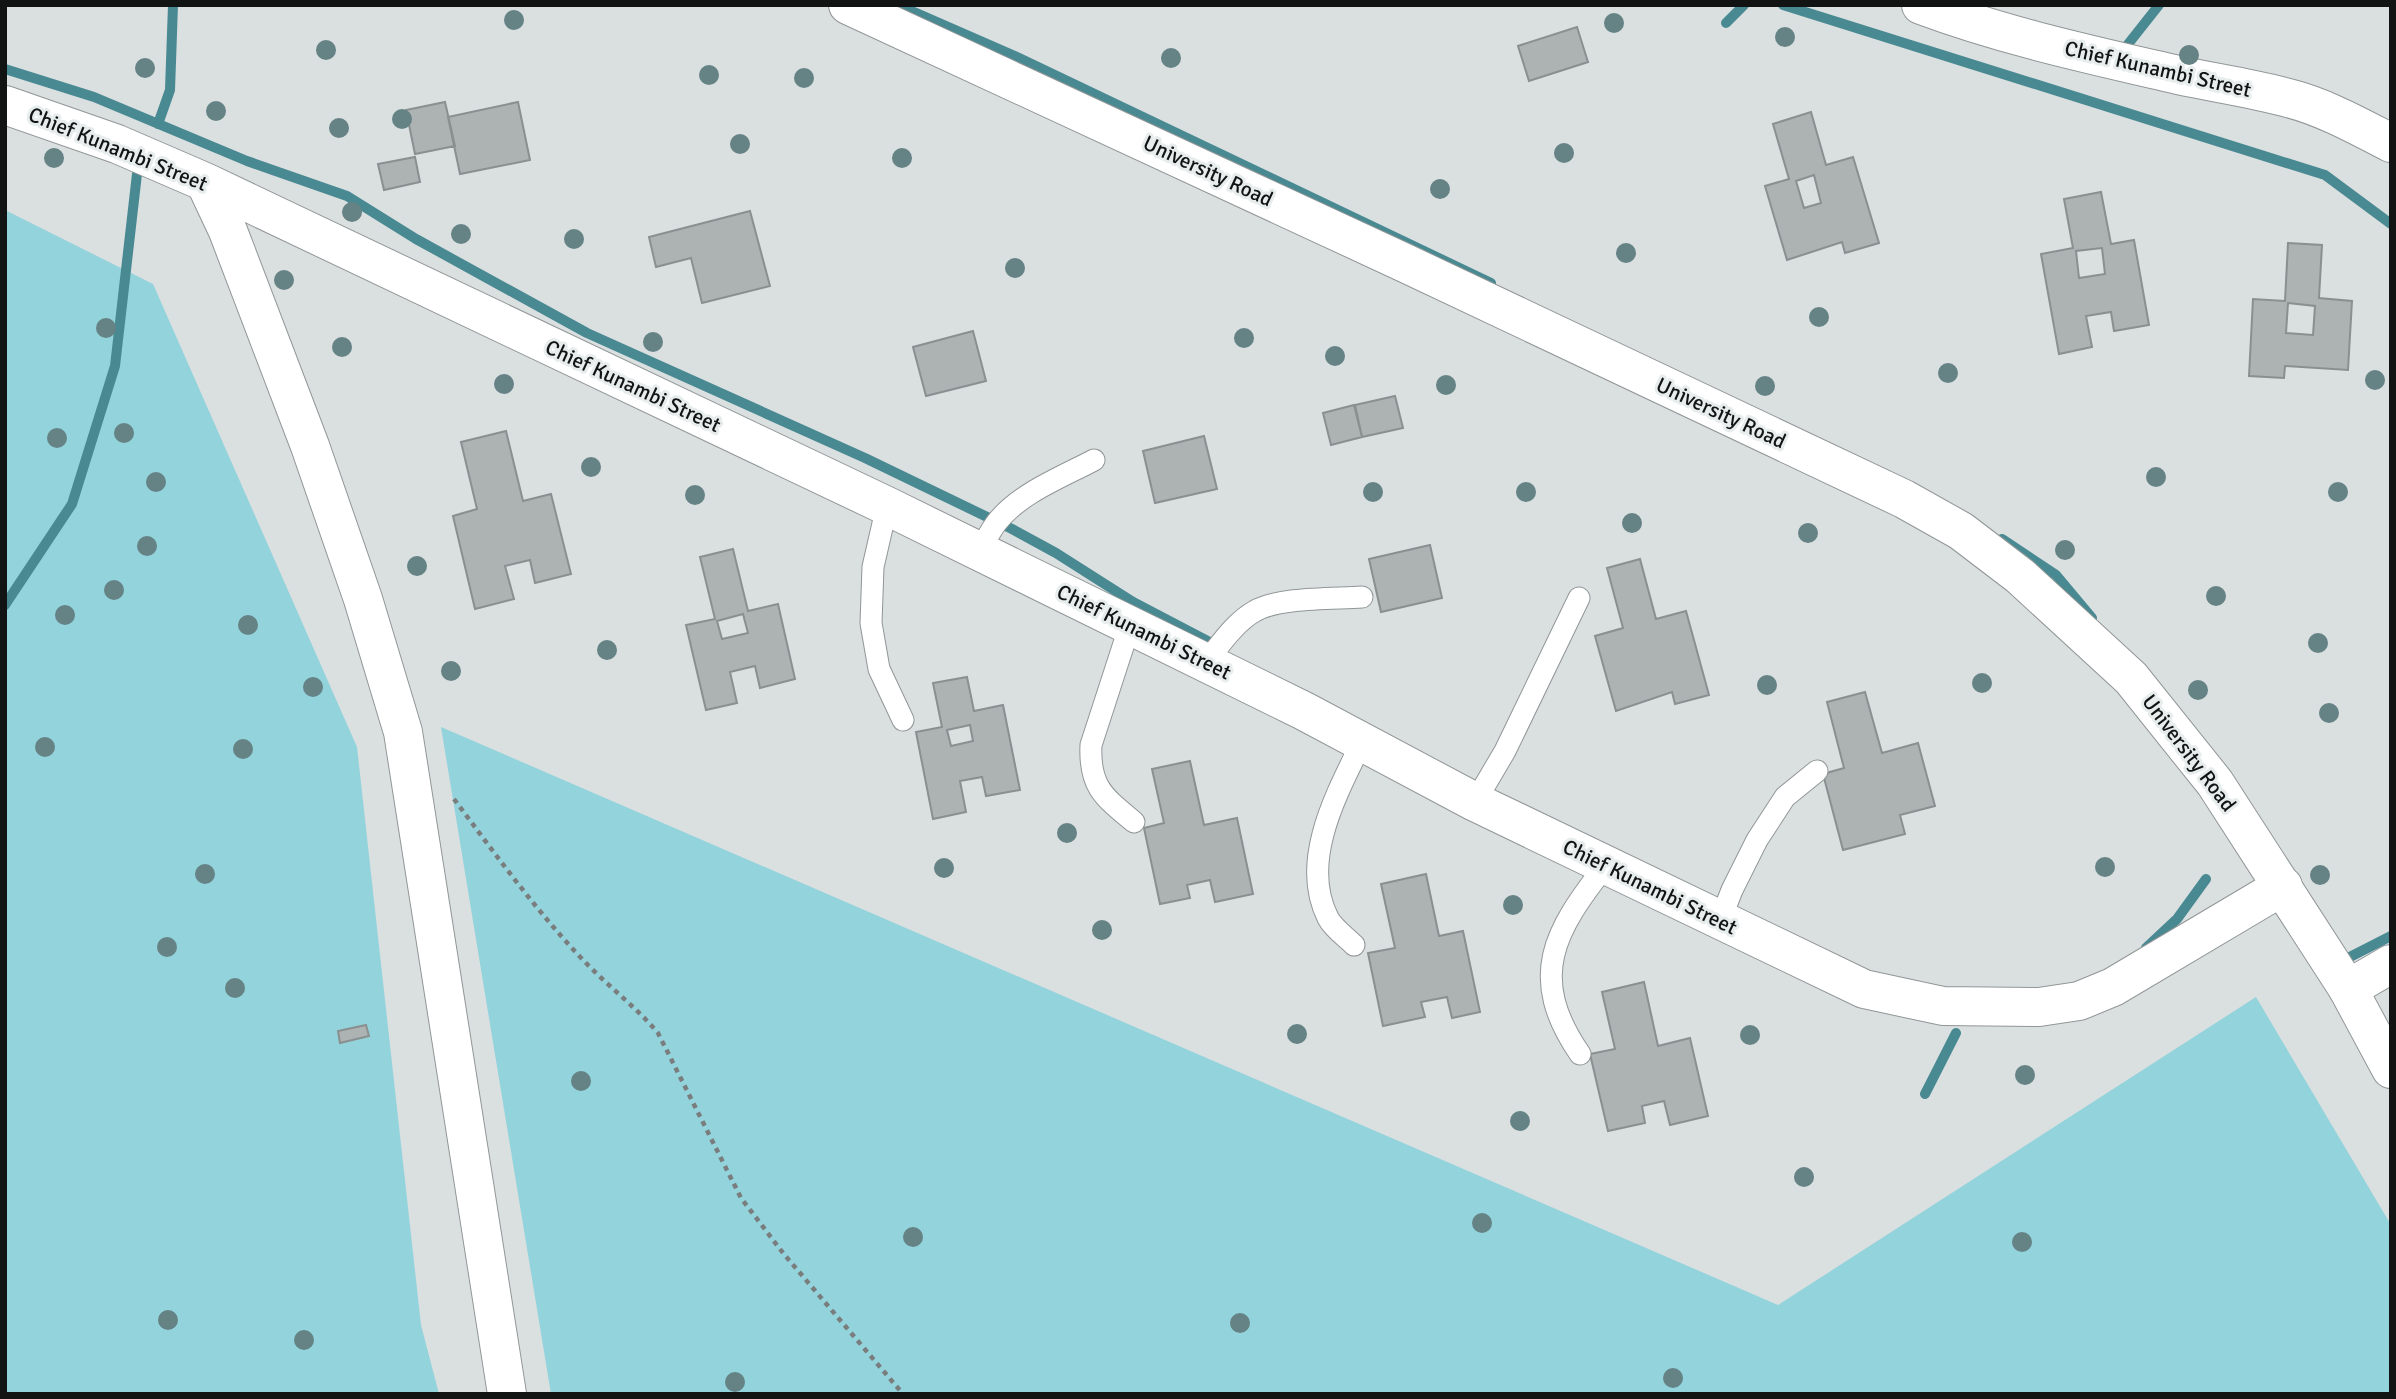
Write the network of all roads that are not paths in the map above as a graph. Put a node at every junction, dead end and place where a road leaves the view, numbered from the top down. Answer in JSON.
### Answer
{"nodes":[{"id":1,"x":848,"y":5,"type":"edge"},
{"id":2,"x":1921,"y":5,"type":"edge"},
{"id":3,"x":5,"y":104,"type":"edge"},
{"id":4,"x":2391,"y":143,"type":"edge"},
{"id":5,"x":205,"y":182,"type":"junction"},
{"id":6,"x":1094,"y":460,"type":"dead end"},
{"id":7,"x":887,"y":506,"type":"junction"},
{"id":8,"x":979,"y":551,"type":"junction"},
{"id":9,"x":1362,"y":597,"type":"dead end"},
{"id":10,"x":1579,"y":598,"type":"dead end"},
{"id":11,"x":1130,"y":625,"type":"junction"},
{"id":12,"x":1206,"y":662,"type":"junction"},
{"id":13,"x":903,"y":720,"type":"dead end"},
{"id":14,"x":1362,"y":742,"type":"junction"},
{"id":15,"x":1817,"y":771,"type":"dead end"},
{"id":16,"x":1475,"y":802,"type":"junction"},
{"id":17,"x":1135,"y":822,"type":"dead end"},
{"id":18,"x":1606,"y":865,"type":"junction"},
{"id":19,"x":2283,"y":886,"type":"junction"},
{"id":20,"x":1720,"y":922,"type":"junction"},
{"id":21,"x":1354,"y":945,"type":"dead end"},
{"id":22,"x":2391,"y":964,"type":"edge"},
{"id":23,"x":2348,"y":989,"type":"junction"},
{"id":24,"x":1580,"y":1054,"type":"dead end"},
{"id":25,"x":2391,"y":1069,"type":"edge"},
{"id":26,"x":507,"y":1394,"type":"edge"}],
"edges":[{"from":1,"to":19,"type":"street","name":"University Road"},
{"from":2,"to":4,"type":"street","name":"Chief Kunambi Street"},
{"from":3,"to":5,"type":"street","name":"Chief Kunambi Street"},
{"from":5,"to":7,"type":"street","name":"Chief Kunambi Street"},
{"from":5,"to":26,"type":"street"},
{"from":6,"to":8,"type":"lane"},
{"from":7,"to":8,"type":"street","name":"Chief Kunambi Street"},
{"from":7,"to":13,"type":"lane"},
{"from":8,"to":11,"type":"street","name":"Chief Kunambi Street"},
{"from":9,"to":12,"type":"lane"},
{"from":10,"to":16,"type":"lane"},
{"from":11,"to":12,"type":"street","name":"Chief Kunambi Street"},
{"from":11,"to":17,"type":"lane"},
{"from":12,"to":14,"type":"street","name":"Chief Kunambi Street"},
{"from":14,"to":16,"type":"street","name":"Chief Kunambi Street"},
{"from":14,"to":21,"type":"lane"},
{"from":15,"to":20,"type":"lane"},
{"from":16,"to":18,"type":"street","name":"Chief Kunambi Street"},
{"from":18,"to":20,"type":"street","name":"Chief Kunambi Street"},
{"from":18,"to":24,"type":"lane"},
{"from":19,"to":20,"type":"street","name":"Chief Kunambi Street"},
{"from":19,"to":23,"type":"street","name":"University Road"},
{"from":22,"to":23,"type":"street"},
{"from":23,"to":25,"type":"street","name":"University Road"}]}
